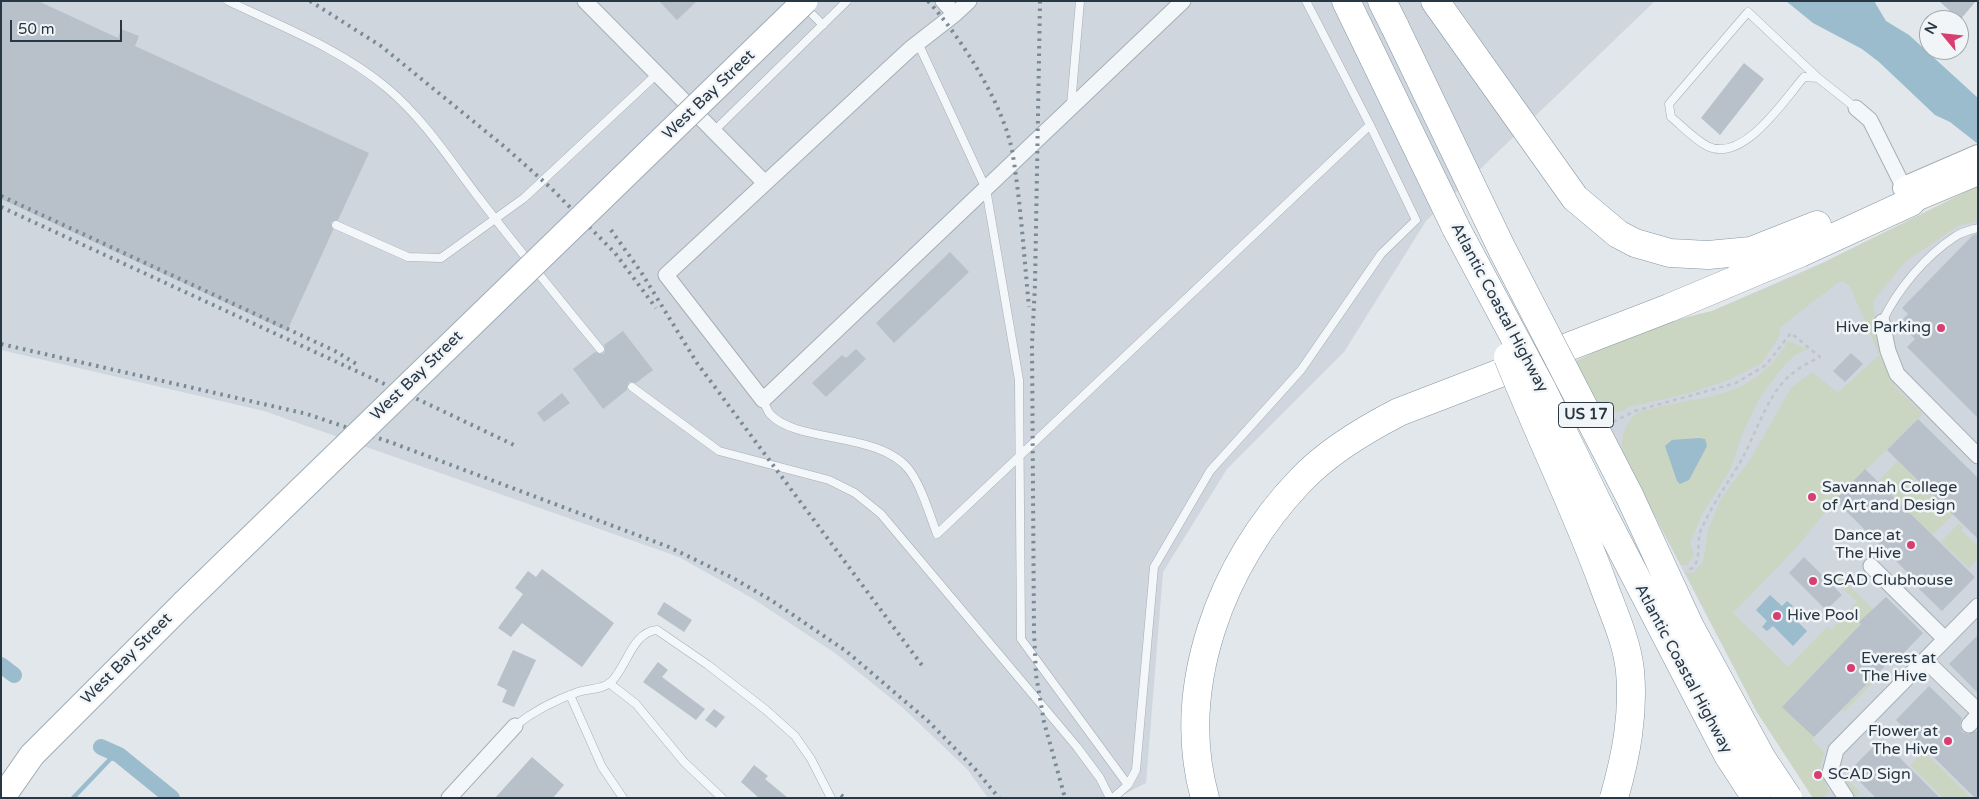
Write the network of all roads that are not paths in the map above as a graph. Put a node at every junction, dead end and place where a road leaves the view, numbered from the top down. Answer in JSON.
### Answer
{"nodes":[{"id":1,"x":228,"y":1,"type":"edge"},
{"id":2,"x":585,"y":1,"type":"edge"},
{"id":3,"x":799,"y":1,"type":"edge"},
{"id":4,"x":806,"y":1,"type":"edge"},
{"id":5,"x":848,"y":1,"type":"edge"},
{"id":6,"x":943,"y":1,"type":"edge"},
{"id":7,"x":969,"y":1,"type":"edge"},
{"id":8,"x":1080,"y":1,"type":"edge"},
{"id":9,"x":1183,"y":1,"type":"edge"},
{"id":10,"x":1306,"y":1,"type":"edge"},
{"id":11,"x":1346,"y":1,"type":"edge"},
{"id":12,"x":1382,"y":1,"type":"edge"},
{"id":13,"x":1435,"y":1,"type":"edge"},
{"id":14,"x":955,"y":14,"type":"junction"},
{"id":15,"x":823,"y":26,"type":"junction"},
{"id":16,"x":918,"y":43,"type":"junction"},
{"id":17,"x":657,"y":74,"type":"junction"},
{"id":18,"x":1818,"y":78,"type":"junction"},
{"id":19,"x":1071,"y":107,"type":"junction"},
{"id":20,"x":1856,"y":108,"type":"joint"},
{"id":21,"x":1370,"y":126,"type":"junction"},
{"id":22,"x":714,"y":131,"type":"junction"},
{"id":23,"x":1978,"y":156,"type":"edge"},
{"id":24,"x":1978,"y":174,"type":"edge"},
{"id":25,"x":765,"y":183,"type":"junction"},
{"id":26,"x":986,"y":189,"type":"junction"},
{"id":27,"x":1920,"y":190,"type":"junction"},
{"id":28,"x":495,"y":219,"type":"junction"},
{"id":29,"x":336,"y":225,"type":"dead end"},
{"id":30,"x":1456,"y":228,"type":"junction"},
{"id":31,"x":1978,"y":228,"type":"edge"},
{"id":32,"x":1882,"y":322,"type":"joint"},
{"id":33,"x":600,"y":349,"type":"dead end"},
{"id":34,"x":632,"y":387,"type":"dead end"},
{"id":35,"x":763,"y":400,"type":"junction"},
{"id":36,"x":1020,"y":456,"type":"junction"},
{"id":37,"x":1978,"y":456,"type":"edge"},
{"id":38,"x":1871,"y":566,"type":"dead end"},
{"id":39,"x":1978,"y":606,"type":"edge"},
{"id":40,"x":1945,"y":639,"type":"junction"},
{"id":41,"x":1925,"y":660,"type":"junction"},
{"id":42,"x":609,"y":683,"type":"junction"},
{"id":43,"x":570,"y":696,"type":"junction"},
{"id":44,"x":1978,"y":711,"type":"edge"},
{"id":45,"x":515,"y":726,"type":"joint"},
{"id":46,"x":32,"y":755,"type":"junction"},
{"id":47,"x":1,"y":773,"type":"edge"},
{"id":48,"x":1128,"y":785,"type":"junction"},
{"id":49,"x":2,"y":798,"type":"edge"},
{"id":50,"x":449,"y":798,"type":"edge"},
{"id":51,"x":623,"y":798,"type":"edge"},
{"id":52,"x":722,"y":798,"type":"edge"},
{"id":53,"x":831,"y":798,"type":"edge"},
{"id":54,"x":1111,"y":798,"type":"edge"},
{"id":55,"x":1206,"y":798,"type":"edge"},
{"id":56,"x":1614,"y":798,"type":"edge"},
{"id":57,"x":1756,"y":798,"type":"edge"},
{"id":58,"x":1788,"y":798,"type":"edge"},
{"id":59,"x":1846,"y":798,"type":"edge"}],
"edges":[{"from":1,"to":28,"type":"lane"},
{"from":2,"to":17,"type":"street"},
{"from":3,"to":15,"type":"lane"},
{"from":4,"to":46,"type":"main road","name":"West Bay Street","bridge":true},
{"from":5,"to":15,"type":"lane"},
{"from":6,"to":14,"type":"street"},
{"from":7,"to":14,"type":"street"},
{"from":8,"to":19,"type":"lane"},
{"from":9,"to":19,"type":"street"},
{"from":10,"to":21,"type":"lane"},
{"from":11,"to":30,"type":"highway","name":"Atlantic Coastal Highway","number":"US 17"},
{"from":12,"to":58,"type":"highway","name":"Atlantic Coastal Highway","number":"US 17","bridge":true},
{"from":13,"to":27,"type":"highway"},
{"from":14,"to":16,"type":"street"},
{"from":15,"to":22,"type":"lane"},
{"from":16,"to":25,"type":"street"},
{"from":16,"to":26,"type":"lane"},
{"from":17,"to":22,"type":"street"},
{"from":17,"to":28,"type":"lane"},
{"from":18,"to":18,"type":"lane"},
{"from":18,"to":20,"type":"lane"},
{"from":19,"to":26,"type":"street"},
{"from":20,"to":27,"type":"street"},
{"from":21,"to":36,"type":"lane"},
{"from":21,"to":48,"type":"lane"},
{"from":22,"to":25,"type":"street"},
{"from":23,"to":27,"type":"main road"},
{"from":24,"to":27,"type":"main road"},
{"from":25,"to":35,"type":"street"},
{"from":26,"to":35,"type":"street"},
{"from":26,"to":36,"type":"lane"},
{"from":27,"to":55,"type":"highway"},
{"from":28,"to":29,"type":"lane"},
{"from":28,"to":33,"type":"lane"},
{"from":30,"to":56,"type":"highway","bridge":true},
{"from":30,"to":57,"type":"highway","name":"Atlantic Coastal Highway","number":"US 17","bridge":true},
{"from":31,"to":32,"type":"lane"},
{"from":32,"to":37,"type":"street"},
{"from":34,"to":54,"type":"lane"},
{"from":35,"to":36,"type":"lane"},
{"from":36,"to":48,"type":"lane"},
{"from":38,"to":40,"type":"street"},
{"from":39,"to":40,"type":"street"},
{"from":40,"to":41,"type":"street"},
{"from":41,"to":44,"type":"street"},
{"from":41,"to":59,"type":"street"},
{"from":42,"to":43,"type":"lane"},
{"from":42,"to":52,"type":"lane"},
{"from":42,"to":53,"type":"lane"},
{"from":43,"to":45,"type":"lane"},
{"from":43,"to":51,"type":"lane"},
{"from":45,"to":50,"type":"street"},
{"from":46,"to":47,"type":"main road","name":"West Bay Street"},
{"from":46,"to":49,"type":"main road","name":"West Bay Street"},
{"from":48,"to":54,"type":"lane"}]}
